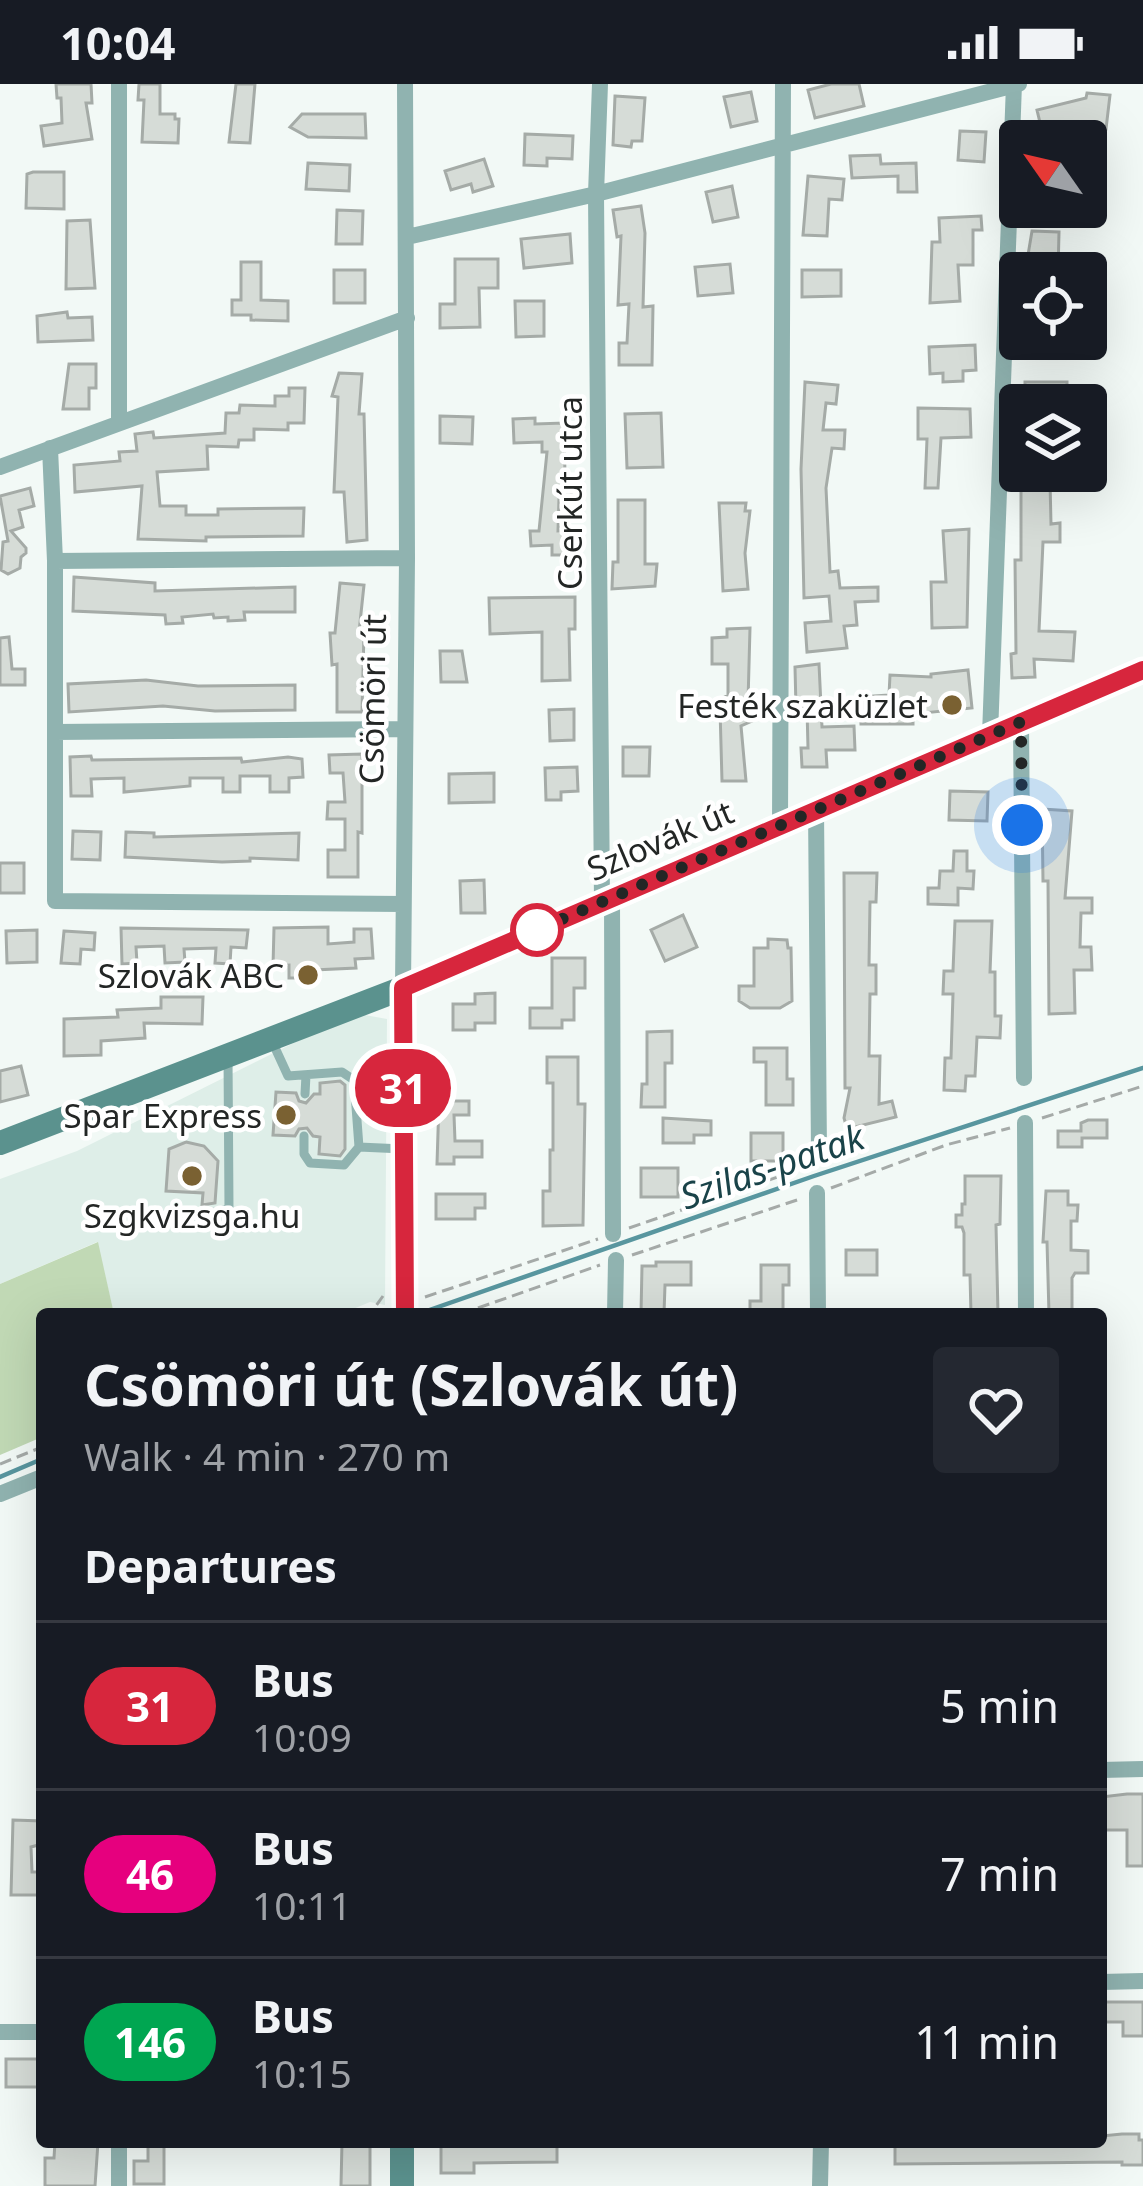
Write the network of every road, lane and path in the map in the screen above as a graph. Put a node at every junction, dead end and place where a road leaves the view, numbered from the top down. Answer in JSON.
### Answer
{"nodes":[{"id":1,"x":118,"y":84,"type":"edge"},
{"id":2,"x":405,"y":84,"type":"edge"},
{"id":3,"x":600,"y":84,"type":"edge"},
{"id":4,"x":783,"y":84,"type":"edge"},
{"id":5,"x":1016,"y":84,"type":"edge"},
{"id":6,"x":781,"y":148,"type":"junction"},
{"id":7,"x":596,"y":194,"type":"junction"},
{"id":8,"x":407,"y":237,"type":"junction"},
{"id":9,"x":407,"y":318,"type":"junction"},
{"id":10,"x":119,"y":421,"type":"junction"},
{"id":11,"x":50,"y":448,"type":"junction"},
{"id":12,"x":0,"y":467,"type":"edge"},
{"id":13,"x":407,"y":558,"type":"junction"},
{"id":14,"x":55,"y":561,"type":"junction"},
{"id":15,"x":1143,"y":670,"type":"edge"},
{"id":16,"x":1021,"y":722,"type":"junction"},
{"id":17,"x":404,"y":729,"type":"junction"},
{"id":18,"x":55,"y":732,"type":"junction"},
{"id":19,"x":990,"y":735,"type":"junction"},
{"id":20,"x":816,"y":809,"type":"junction"},
{"id":21,"x":780,"y":824,"type":"junction"},
{"id":22,"x":607,"y":899,"type":"junction"},
{"id":23,"x":403,"y":904,"type":"junction"},
{"id":24,"x":403,"y":988,"type":"junction"},
{"id":25,"x":271,"y":1039,"type":"junction"},
{"id":26,"x":228,"y":1055,"type":"junction"},
{"id":27,"x":306,"y":1075,"type":"junction"},
{"id":28,"x":1024,"y":1078,"type":"dead end"},
{"id":29,"x":305,"y":1094,"type":"dead end"},
{"id":30,"x":1025,"y":1123,"type":"dead end"},
{"id":31,"x":304,"y":1136,"type":"dead end"},
{"id":32,"x":0,"y":1143,"type":"edge"},
{"id":33,"x":359,"y":1148,"type":"junction"},
{"id":34,"x":403,"y":1149,"type":"junction"},
{"id":35,"x":818,"y":1158,"type":"joint"},
{"id":36,"x":818,"y":1193,"type":"dead end"},
{"id":37,"x":202,"y":1215,"type":"dead end"},
{"id":38,"x":613,"y":1234,"type":"junction"},
{"id":39,"x":616,"y":1260,"type":"dead end"},
{"id":40,"x":404,"y":1285,"type":"junction"},
{"id":41,"x":374,"y":1308,"type":"edge"},
{"id":42,"x":405,"y":1308,"type":"edge"},
{"id":43,"x":615,"y":1308,"type":"edge"},
{"id":44,"x":818,"y":1308,"type":"edge"},
{"id":45,"x":1026,"y":1308,"type":"edge"},
{"id":46,"x":36,"y":1449,"type":"edge"},
{"id":47,"x":0,"y":1464,"type":"edge"},
{"id":48,"x":36,"y":1479,"type":"edge"},
{"id":49,"x":0,"y":1494,"type":"edge"},
{"id":50,"x":1143,"y":1769,"type":"edge"},
{"id":51,"x":1107,"y":1770,"type":"edge"},
{"id":52,"x":1107,"y":1982,"type":"edge"},
{"id":53,"x":1143,"y":1982,"type":"edge"},
{"id":54,"x":0,"y":2032,"type":"edge"},
{"id":55,"x":36,"y":2032,"type":"edge"},
{"id":56,"x":119,"y":2148,"type":"edge"},
{"id":57,"x":402,"y":2148,"type":"edge"},
{"id":58,"x":820,"y":2148,"type":"edge"},
{"id":59,"x":118,"y":2186,"type":"edge"},
{"id":60,"x":402,"y":2186,"type":"edge"},
{"id":61,"x":820,"y":2186,"type":"edge"}],
"edges":[{"from":1,"to":10,"type":"street"},
{"from":2,"to":8,"type":"street","name":"Csömöri út"},
{"from":3,"to":7,"type":"street","name":"Cserkút utca"},
{"from":4,"to":6,"type":"street"},
{"from":5,"to":6,"type":"street"},
{"from":5,"to":19,"type":"street"},
{"from":6,"to":7,"type":"street"},
{"from":6,"to":21,"type":"street"},
{"from":7,"to":8,"type":"street"},
{"from":7,"to":22,"type":"street","name":"Cserkút utca"},
{"from":8,"to":9,"type":"street","name":"Csömöri út"},
{"from":9,"to":10,"type":"street"},
{"from":9,"to":13,"type":"street","name":"Csömöri út"},
{"from":10,"to":11,"type":"street"},
{"from":11,"to":12,"type":"street"},
{"from":11,"to":14,"type":"street"},
{"from":13,"to":14,"type":"street"},
{"from":13,"to":17,"type":"street","name":"Csömöri út"},
{"from":14,"to":18,"type":"street"},
{"from":15,"to":16,"type":"main road","name":"Szlovák út"},
{"from":16,"to":19,"type":"main road","name":"Szlovák út"},
{"from":16,"to":28,"type":"street"},
{"from":17,"to":18,"type":"street"},
{"from":17,"to":23,"type":"street","name":"Csömöri út"},
{"from":18,"to":23,"type":"street"},
{"from":19,"to":20,"type":"main road","name":"Szlovák út"},
{"from":20,"to":21,"type":"main road","name":"Szlovák út"},
{"from":20,"to":35,"type":"street"},
{"from":21,"to":22,"type":"main road","name":"Szlovák út"},
{"from":22,"to":24,"type":"main road","name":"Szlovák út"},
{"from":22,"to":38,"type":"street","name":"Cserkút utca"},
{"from":23,"to":24,"type":"street","name":"Csömöri út"},
{"from":24,"to":25,"type":"main road","name":"Szlovák út"},
{"from":24,"to":34,"type":"main road","name":"Csömöri út"},
{"from":25,"to":26,"type":"main road","name":"Szlovák út"},
{"from":25,"to":27,"type":"lane"},
{"from":26,"to":32,"type":"main road","name":"Szlovák út"},
{"from":26,"to":37,"type":"lane"},
{"from":27,"to":29,"type":"lane"},
{"from":27,"to":33,"type":"lane"},
{"from":30,"to":45,"type":"street"},
{"from":31,"to":33,"type":"lane"},
{"from":33,"to":34,"type":"lane"},
{"from":34,"to":40,"type":"main road","name":"Csömöri út"},
{"from":35,"to":38,"type":"path"},
{"from":36,"to":44,"type":"street"},
{"from":38,"to":40,"type":"path"},
{"from":39,"to":43,"type":"street"},
{"from":40,"to":41,"type":"path"},
{"from":40,"to":42,"type":"main road","name":"Csömöri út"},
{"from":46,"to":47,"type":"path"},
{"from":48,"to":49,"type":"street"},
{"from":50,"to":51,"type":"street"},
{"from":52,"to":53,"type":"street"},
{"from":54,"to":55,"type":"street"},
{"from":56,"to":59,"type":"street"},
{"from":57,"to":60,"type":"main road"},
{"from":58,"to":61,"type":"street"}]}
